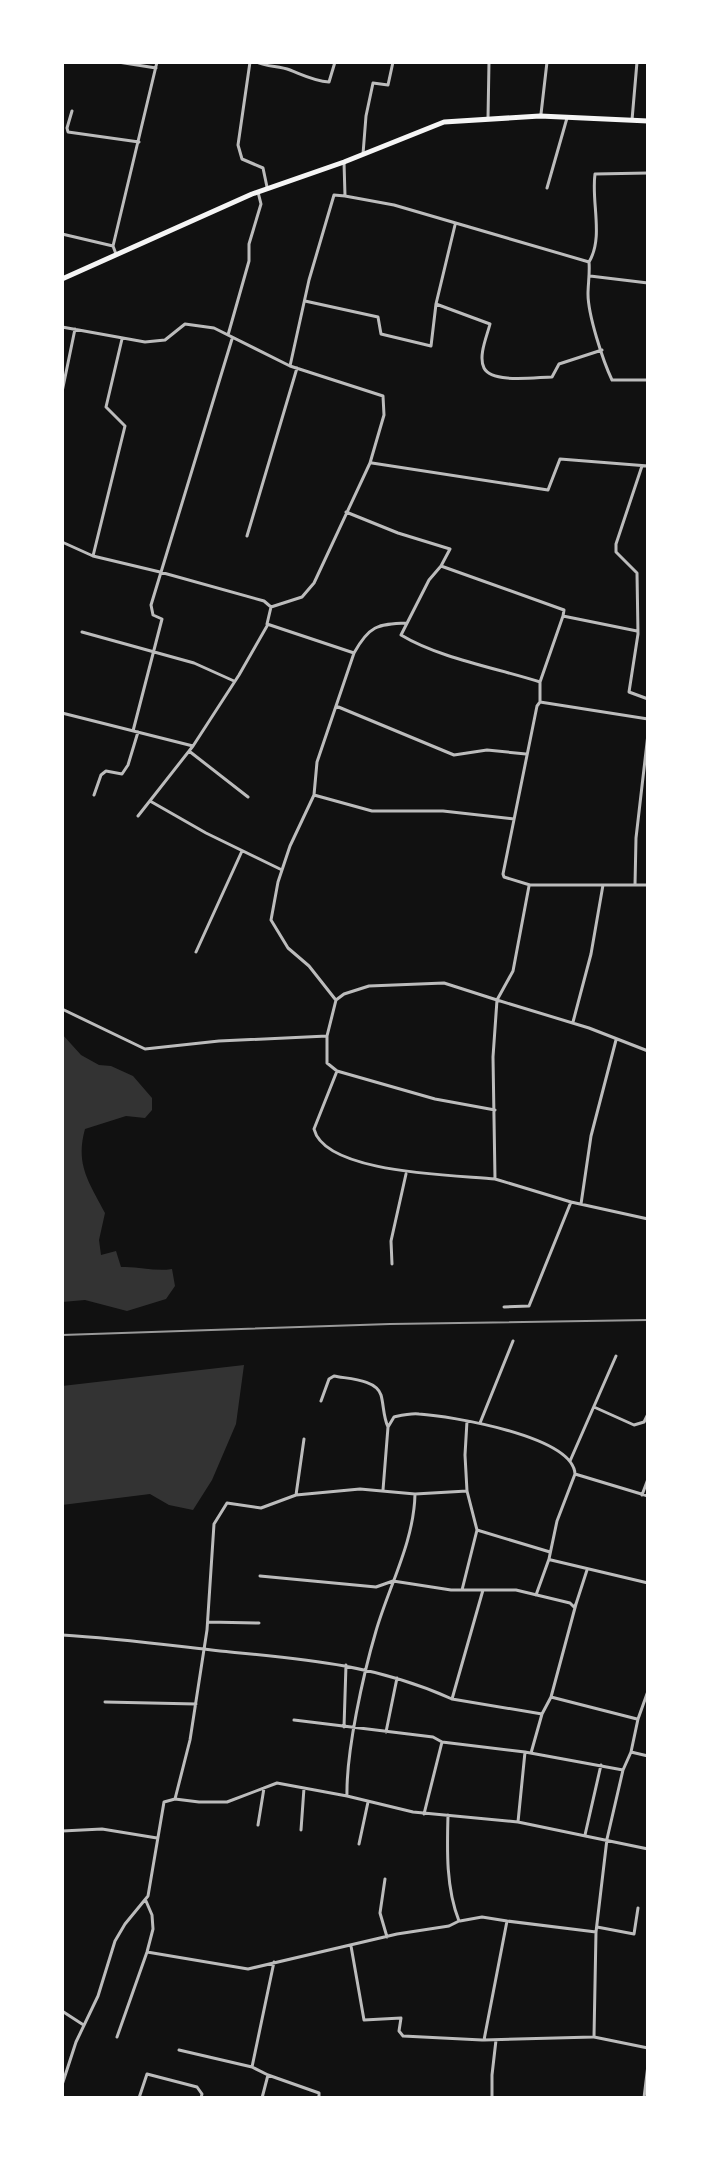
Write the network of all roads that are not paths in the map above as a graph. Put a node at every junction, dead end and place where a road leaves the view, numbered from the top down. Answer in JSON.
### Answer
{"nodes":[{"id":1,"x":118,"y":62,"type":"edge"},
{"id":2,"x":157,"y":62,"type":"edge"},
{"id":3,"x":250,"y":62,"type":"edge"},
{"id":4,"x":256,"y":62,"type":"edge"},
{"id":5,"x":335,"y":62,"type":"edge"},
{"id":6,"x":393,"y":62,"type":"edge"},
{"id":7,"x":489,"y":62,"type":"edge"},
{"id":8,"x":547,"y":62,"type":"edge"},
{"id":9,"x":637,"y":62,"type":"edge"},
{"id":10,"x":156,"y":68,"type":"junction"},
{"id":11,"x":72,"y":111,"type":"dead end"},
{"id":12,"x":540,"y":116,"type":"junction"},
{"id":13,"x":567,"y":118,"type":"junction"},
{"id":14,"x":488,"y":119,"type":"junction"},
{"id":15,"x":632,"y":120,"type":"junction"},
{"id":16,"x":648,"y":121,"type":"edge"},
{"id":17,"x":139,"y":142,"type":"junction"},
{"id":18,"x":363,"y":154,"type":"junction"},
{"id":19,"x":344,"y":162,"type":"junction"},
{"id":20,"x":648,"y":173,"type":"edge"},
{"id":21,"x":547,"y":188,"type":"dead end"},
{"id":22,"x":268,"y":189,"type":"junction"},
{"id":23,"x":258,"y":192,"type":"junction"},
{"id":24,"x":345,"y":196,"type":"junction"},
{"id":25,"x":455,"y":225,"type":"junction"},
{"id":26,"x":62,"y":234,"type":"edge"},
{"id":27,"x":113,"y":246,"type":"junction"},
{"id":28,"x":116,"y":254,"type":"junction"},
{"id":29,"x":589,"y":262,"type":"junction"},
{"id":30,"x":590,"y":276,"type":"junction"},
{"id":31,"x":62,"y":279,"type":"edge"},
{"id":32,"x":648,"y":283,"type":"edge"},
{"id":33,"x":305,"y":301,"type":"junction"},
{"id":34,"x":436,"y":304,"type":"junction"},
{"id":35,"x":62,"y":327,"type":"edge"},
{"id":36,"x":75,"y":329,"type":"junction"},
{"id":37,"x":227,"y":336,"type":"junction"},
{"id":38,"x":122,"y":339,"type":"junction"},
{"id":39,"x":232,"y":339,"type":"junction"},
{"id":40,"x":602,"y":350,"type":"junction"},
{"id":41,"x":290,"y":366,"type":"junction"},
{"id":42,"x":297,"y":368,"type":"junction"},
{"id":43,"x":648,"y":380,"type":"edge"},
{"id":44,"x":62,"y":392,"type":"edge"},
{"id":45,"x":370,"y":463,"type":"junction"},
{"id":46,"x":645,"y":466,"type":"edge"},
{"id":47,"x":346,"y":511,"type":"junction"},
{"id":48,"x":247,"y":536,"type":"dead end"},
{"id":49,"x":62,"y":542,"type":"edge"},
{"id":50,"x":93,"y":556,"type":"junction"},
{"id":51,"x":441,"y":566,"type":"junction"},
{"id":52,"x":160,"y":572,"type":"junction"},
{"id":53,"x":271,"y":607,"type":"junction"},
{"id":54,"x":563,"y":616,"type":"junction"},
{"id":55,"x":407,"y":623,"type":"junction"},
{"id":56,"x":267,"y":624,"type":"junction"},
{"id":57,"x":637,"y":631,"type":"junction"},
{"id":58,"x":82,"y":632,"type":"dead end"},
{"id":59,"x":154,"y":652,"type":"junction"},
{"id":60,"x":354,"y":653,"type":"junction"},
{"id":61,"x":234,"y":681,"type":"junction"},
{"id":62,"x":540,"y":682,"type":"junction"},
{"id":63,"x":648,"y":699,"type":"edge"},
{"id":64,"x":540,"y":702,"type":"junction"},
{"id":65,"x":336,"y":706,"type":"junction"},
{"id":66,"x":62,"y":713,"type":"edge"},
{"id":67,"x":648,"y":719,"type":"edge"},
{"id":68,"x":135,"y":732,"type":"junction"},
{"id":69,"x":648,"y":734,"type":"edge"},
{"id":70,"x":193,"y":746,"type":"junction"},
{"id":71,"x":189,"y":751,"type":"junction"},
{"id":72,"x":527,"y":754,"type":"junction"},
{"id":73,"x":642,"y":784,"type":"junction"},
{"id":74,"x":648,"y":786,"type":"edge"},
{"id":75,"x":94,"y":795,"type":"dead end"},
{"id":76,"x":314,"y":795,"type":"junction"},
{"id":77,"x":248,"y":797,"type":"dead end"},
{"id":78,"x":150,"y":801,"type":"junction"},
{"id":79,"x":138,"y":816,"type":"dead end"},
{"id":80,"x":514,"y":819,"type":"junction"},
{"id":81,"x":242,"y":851,"type":"junction"},
{"id":82,"x":282,"y":870,"type":"junction"},
{"id":83,"x":530,"y":885,"type":"junction"},
{"id":84,"x":603,"y":885,"type":"junction"},
{"id":85,"x":635,"y":885,"type":"junction"},
{"id":86,"x":648,"y":885,"type":"edge"},
{"id":87,"x":196,"y":952,"type":"dead end"},
{"id":88,"x":336,"y":1000,"type":"junction"},
{"id":89,"x":497,"y":1000,"type":"junction"},
{"id":90,"x":62,"y":1009,"type":"edge"},
{"id":91,"x":573,"y":1023,"type":"junction"},
{"id":92,"x":327,"y":1036,"type":"junction"},
{"id":93,"x":616,"y":1040,"type":"junction"},
{"id":94,"x":648,"y":1051,"type":"edge"},
{"id":95,"x":337,"y":1071,"type":"junction"},
{"id":96,"x":495,"y":1110,"type":"junction"},
{"id":97,"x":406,"y":1173,"type":"junction"},
{"id":98,"x":495,"y":1179,"type":"junction"},
{"id":99,"x":571,"y":1202,"type":"junction"},
{"id":100,"x":581,"y":1204,"type":"junction"},
{"id":101,"x":648,"y":1219,"type":"edge"},
{"id":102,"x":392,"y":1264,"type":"dead end"},
{"id":103,"x":504,"y":1307,"type":"dead end"},
{"id":104,"x":513,"y":1341,"type":"dead end"},
{"id":105,"x":616,"y":1356,"type":"dead end"},
{"id":106,"x":321,"y":1401,"type":"dead end"},
{"id":107,"x":594,"y":1407,"type":"junction"},
{"id":108,"x":648,"y":1414,"type":"edge"},
{"id":109,"x":467,"y":1421,"type":"junction"},
{"id":110,"x":480,"y":1423,"type":"junction"},
{"id":111,"x":388,"y":1427,"type":"junction"},
{"id":112,"x":304,"y":1439,"type":"dead end"},
{"id":113,"x":570,"y":1461,"type":"junction"},
{"id":114,"x":575,"y":1474,"type":"junction"},
{"id":115,"x":648,"y":1479,"type":"edge"},
{"id":116,"x":383,"y":1490,"type":"junction"},
{"id":117,"x":467,"y":1491,"type":"junction"},
{"id":118,"x":415,"y":1494,"type":"junction"},
{"id":119,"x":296,"y":1495,"type":"junction"},
{"id":120,"x":642,"y":1495,"type":"junction"},
{"id":121,"x":648,"y":1496,"type":"edge"},
{"id":122,"x":477,"y":1530,"type":"junction"},
{"id":123,"x":550,"y":1552,"type":"junction"},
{"id":124,"x":549,"y":1559,"type":"junction"},
{"id":125,"x":587,"y":1569,"type":"junction"},
{"id":126,"x":260,"y":1576,"type":"dead end"},
{"id":127,"x":393,"y":1581,"type":"junction"},
{"id":128,"x":648,"y":1583,"type":"edge"},
{"id":129,"x":462,"y":1590,"type":"junction"},
{"id":130,"x":483,"y":1590,"type":"junction"},
{"id":131,"x":536,"y":1595,"type":"junction"},
{"id":132,"x":576,"y":1604,"type":"junction"},
{"id":133,"x":208,"y":1622,"type":"junction"},
{"id":134,"x":259,"y":1623,"type":"dead end"},
{"id":135,"x":62,"y":1635,"type":"edge"},
{"id":136,"x":204,"y":1649,"type":"junction"},
{"id":137,"x":346,"y":1665,"type":"junction"},
{"id":138,"x":367,"y":1669,"type":"junction"},
{"id":139,"x":397,"y":1678,"type":"junction"},
{"id":140,"x":648,"y":1691,"type":"edge"},
{"id":141,"x":551,"y":1697,"type":"junction"},
{"id":142,"x":452,"y":1699,"type":"junction"},
{"id":143,"x":105,"y":1702,"type":"dead end"},
{"id":144,"x":196,"y":1704,"type":"junction"},
{"id":145,"x":542,"y":1714,"type":"junction"},
{"id":146,"x":638,"y":1719,"type":"junction"},
{"id":147,"x":294,"y":1720,"type":"dead end"},
{"id":148,"x":344,"y":1727,"type":"junction"},
{"id":149,"x":355,"y":1728,"type":"junction"},
{"id":150,"x":386,"y":1732,"type":"junction"},
{"id":151,"x":442,"y":1742,"type":"junction"},
{"id":152,"x":525,"y":1752,"type":"junction"},
{"id":153,"x":631,"y":1752,"type":"junction"},
{"id":154,"x":531,"y":1753,"type":"junction"},
{"id":155,"x":648,"y":1756,"type":"edge"},
{"id":156,"x":601,"y":1765,"type":"junction"},
{"id":157,"x":623,"y":1770,"type":"junction"},
{"id":158,"x":264,"y":1788,"type":"junction"},
{"id":159,"x":304,"y":1788,"type":"junction"},
{"id":160,"x":347,"y":1796,"type":"junction"},
{"id":161,"x":175,"y":1799,"type":"junction"},
{"id":162,"x":368,"y":1802,"type":"junction"},
{"id":163,"x":424,"y":1814,"type":"junction"},
{"id":164,"x":448,"y":1815,"type":"junction"},
{"id":165,"x":518,"y":1822,"type":"junction"},
{"id":166,"x":258,"y":1825,"type":"dead end"},
{"id":167,"x":301,"y":1830,"type":"dead end"},
{"id":168,"x":62,"y":1831,"type":"edge"},
{"id":169,"x":585,"y":1835,"type":"junction"},
{"id":170,"x":157,"y":1838,"type":"junction"},
{"id":171,"x":607,"y":1839,"type":"junction"},
{"id":172,"x":359,"y":1844,"type":"dead end"},
{"id":173,"x":648,"y":1849,"type":"edge"},
{"id":174,"x":385,"y":1879,"type":"dead end"},
{"id":175,"x":146,"y":1901,"type":"junction"},
{"id":176,"x":638,"y":1908,"type":"dead end"},
{"id":177,"x":459,"y":1921,"type":"junction"},
{"id":178,"x":507,"y":1921,"type":"junction"},
{"id":179,"x":596,"y":1930,"type":"junction"},
{"id":180,"x":387,"y":1937,"type":"junction"},
{"id":181,"x":351,"y":1946,"type":"junction"},
{"id":182,"x":147,"y":1952,"type":"junction"},
{"id":183,"x":274,"y":1962,"type":"junction"},
{"id":184,"x":62,"y":2011,"type":"edge"},
{"id":185,"x":84,"y":2025,"type":"junction"},
{"id":186,"x":117,"y":2037,"type":"dead end"},
{"id":187,"x":594,"y":2037,"type":"junction"},
{"id":188,"x":484,"y":2040,"type":"junction"},
{"id":189,"x":496,"y":2040,"type":"junction"},
{"id":190,"x":648,"y":2048,"type":"edge"},
{"id":191,"x":179,"y":2050,"type":"dead end"},
{"id":192,"x":648,"y":2065,"type":"edge"},
{"id":193,"x":252,"y":2067,"type":"junction"},
{"id":194,"x":268,"y":2075,"type":"junction"},
{"id":195,"x":62,"y":2085,"type":"edge"},
{"id":196,"x":139,"y":2098,"type":"edge"},
{"id":197,"x":201,"y":2098,"type":"edge"},
{"id":198,"x":262,"y":2098,"type":"edge"},
{"id":199,"x":319,"y":2098,"type":"edge"},
{"id":200,"x":492,"y":2098,"type":"edge"},
{"id":201,"x":644,"y":2098,"type":"edge"}],
"edges":[{"from":1,"to":10,"type":"street"},
{"from":2,"to":10,"type":"street"},
{"from":3,"to":22,"type":"street"},
{"from":4,"to":5,"type":"street"},
{"from":6,"to":18,"type":"street"},
{"from":7,"to":14,"type":"street"},
{"from":8,"to":12,"type":"street"},
{"from":9,"to":15,"type":"street"},
{"from":10,"to":17,"type":"street"},
{"from":11,"to":17,"type":"street"},
{"from":12,"to":13,"type":"main road"},
{"from":12,"to":14,"type":"main road"},
{"from":13,"to":15,"type":"main road"},
{"from":13,"to":21,"type":"street"},
{"from":14,"to":18,"type":"main road"},
{"from":15,"to":16,"type":"main road"},
{"from":17,"to":27,"type":"street"},
{"from":18,"to":19,"type":"main road"},
{"from":19,"to":22,"type":"main road"},
{"from":19,"to":24,"type":"street"},
{"from":20,"to":29,"type":"street"},
{"from":22,"to":23,"type":"main road"},
{"from":23,"to":28,"type":"main road"},
{"from":23,"to":37,"type":"street"},
{"from":24,"to":25,"type":"street"},
{"from":24,"to":33,"type":"street"},
{"from":25,"to":29,"type":"street"},
{"from":25,"to":34,"type":"street"},
{"from":26,"to":27,"type":"street"},
{"from":27,"to":28,"type":"street"},
{"from":28,"to":31,"type":"main road"},
{"from":29,"to":30,"type":"street"},
{"from":30,"to":32,"type":"street"},
{"from":30,"to":40,"type":"street"},
{"from":33,"to":34,"type":"street"},
{"from":33,"to":41,"type":"street"},
{"from":34,"to":40,"type":"street"},
{"from":35,"to":36,"type":"street"},
{"from":36,"to":38,"type":"street"},
{"from":36,"to":44,"type":"street"},
{"from":37,"to":38,"type":"street"},
{"from":37,"to":39,"type":"street"},
{"from":38,"to":50,"type":"street"},
{"from":39,"to":41,"type":"street"},
{"from":39,"to":52,"type":"street"},
{"from":40,"to":43,"type":"street"},
{"from":41,"to":42,"type":"street"},
{"from":42,"to":45,"type":"street"},
{"from":42,"to":48,"type":"street"},
{"from":45,"to":46,"type":"street"},
{"from":45,"to":47,"type":"street"},
{"from":46,"to":57,"type":"street"},
{"from":47,"to":51,"type":"street"},
{"from":47,"to":53,"type":"street"},
{"from":49,"to":50,"type":"street"},
{"from":50,"to":52,"type":"street"},
{"from":51,"to":54,"type":"street"},
{"from":51,"to":55,"type":"street"},
{"from":52,"to":53,"type":"street"},
{"from":52,"to":59,"type":"street"},
{"from":53,"to":56,"type":"street"},
{"from":54,"to":57,"type":"street"},
{"from":54,"to":62,"type":"street"},
{"from":55,"to":60,"type":"street"},
{"from":55,"to":62,"type":"street"},
{"from":56,"to":60,"type":"street"},
{"from":56,"to":61,"type":"street"},
{"from":57,"to":63,"type":"street"},
{"from":58,"to":59,"type":"street"},
{"from":59,"to":61,"type":"street"},
{"from":59,"to":68,"type":"street"},
{"from":60,"to":65,"type":"street"},
{"from":61,"to":70,"type":"street"},
{"from":62,"to":64,"type":"street"},
{"from":64,"to":67,"type":"street"},
{"from":64,"to":72,"type":"street"},
{"from":65,"to":72,"type":"street"},
{"from":65,"to":76,"type":"street"},
{"from":66,"to":68,"type":"street"},
{"from":68,"to":70,"type":"street"},
{"from":68,"to":75,"type":"street"},
{"from":69,"to":73,"type":"street"},
{"from":70,"to":71,"type":"street"},
{"from":71,"to":77,"type":"street"},
{"from":71,"to":78,"type":"street"},
{"from":72,"to":80,"type":"street"},
{"from":73,"to":74,"type":"street"},
{"from":73,"to":85,"type":"street"},
{"from":76,"to":80,"type":"street"},
{"from":76,"to":82,"type":"street"},
{"from":78,"to":79,"type":"street"},
{"from":78,"to":81,"type":"street"},
{"from":80,"to":83,"type":"street"},
{"from":81,"to":82,"type":"street"},
{"from":81,"to":87,"type":"street"},
{"from":82,"to":88,"type":"street"},
{"from":83,"to":84,"type":"street"},
{"from":83,"to":89,"type":"street"},
{"from":84,"to":85,"type":"street"},
{"from":84,"to":91,"type":"street"},
{"from":85,"to":86,"type":"street"},
{"from":88,"to":89,"type":"street"},
{"from":88,"to":92,"type":"street"},
{"from":89,"to":91,"type":"street"},
{"from":89,"to":96,"type":"street"},
{"from":90,"to":92,"type":"street"},
{"from":91,"to":93,"type":"street"},
{"from":92,"to":95,"type":"street"},
{"from":93,"to":94,"type":"street"},
{"from":93,"to":100,"type":"street"},
{"from":95,"to":96,"type":"street"},
{"from":95,"to":97,"type":"street"},
{"from":96,"to":98,"type":"street"},
{"from":97,"to":98,"type":"street"},
{"from":97,"to":102,"type":"street"},
{"from":98,"to":99,"type":"street"},
{"from":99,"to":100,"type":"street"},
{"from":99,"to":103,"type":"street"},
{"from":100,"to":101,"type":"street"},
{"from":104,"to":110,"type":"street"},
{"from":105,"to":107,"type":"street"},
{"from":106,"to":111,"type":"street"},
{"from":107,"to":108,"type":"street"},
{"from":107,"to":113,"type":"street"},
{"from":109,"to":110,"type":"street"},
{"from":109,"to":111,"type":"street"},
{"from":109,"to":117,"type":"street"},
{"from":110,"to":113,"type":"street"},
{"from":111,"to":116,"type":"street"},
{"from":112,"to":119,"type":"street"},
{"from":113,"to":114,"type":"street"},
{"from":114,"to":120,"type":"street"},
{"from":114,"to":123,"type":"street"},
{"from":115,"to":120,"type":"street"},
{"from":116,"to":118,"type":"street"},
{"from":116,"to":119,"type":"street"},
{"from":117,"to":118,"type":"street"},
{"from":117,"to":122,"type":"street"},
{"from":118,"to":127,"type":"street"},
{"from":119,"to":133,"type":"street"},
{"from":120,"to":121,"type":"street"},
{"from":122,"to":123,"type":"street"},
{"from":122,"to":129,"type":"street"},
{"from":123,"to":124,"type":"street"},
{"from":124,"to":125,"type":"street"},
{"from":124,"to":131,"type":"street"},
{"from":125,"to":128,"type":"street"},
{"from":125,"to":132,"type":"street"},
{"from":126,"to":127,"type":"street"},
{"from":127,"to":129,"type":"street"},
{"from":127,"to":138,"type":"street"},
{"from":129,"to":130,"type":"street"},
{"from":130,"to":131,"type":"street"},
{"from":130,"to":142,"type":"street"},
{"from":131,"to":132,"type":"street"},
{"from":132,"to":141,"type":"street"},
{"from":133,"to":134,"type":"street"},
{"from":133,"to":136,"type":"street"},
{"from":135,"to":136,"type":"street"},
{"from":136,"to":137,"type":"street"},
{"from":136,"to":144,"type":"street"},
{"from":137,"to":138,"type":"street"},
{"from":137,"to":148,"type":"street"},
{"from":138,"to":139,"type":"street"},
{"from":138,"to":149,"type":"street"},
{"from":139,"to":142,"type":"street"},
{"from":139,"to":150,"type":"street"},
{"from":140,"to":146,"type":"street"},
{"from":141,"to":145,"type":"street"},
{"from":141,"to":146,"type":"street"},
{"from":142,"to":145,"type":"street"},
{"from":143,"to":144,"type":"street"},
{"from":144,"to":161,"type":"street"},
{"from":145,"to":154,"type":"street"},
{"from":146,"to":153,"type":"street"},
{"from":147,"to":148,"type":"street"},
{"from":148,"to":149,"type":"street"},
{"from":149,"to":150,"type":"street"},
{"from":149,"to":160,"type":"street"},
{"from":150,"to":151,"type":"street"},
{"from":151,"to":152,"type":"street"},
{"from":151,"to":163,"type":"street"},
{"from":152,"to":154,"type":"street"},
{"from":152,"to":165,"type":"street"},
{"from":153,"to":155,"type":"street"},
{"from":153,"to":157,"type":"street"},
{"from":154,"to":156,"type":"street"},
{"from":156,"to":157,"type":"street"},
{"from":156,"to":169,"type":"street"},
{"from":157,"to":171,"type":"street"},
{"from":158,"to":159,"type":"street"},
{"from":158,"to":161,"type":"street"},
{"from":158,"to":166,"type":"street"},
{"from":159,"to":160,"type":"street"},
{"from":159,"to":167,"type":"street"},
{"from":160,"to":162,"type":"street"},
{"from":161,"to":170,"type":"street"},
{"from":162,"to":163,"type":"street"},
{"from":162,"to":172,"type":"street"},
{"from":163,"to":164,"type":"street"},
{"from":164,"to":165,"type":"street"},
{"from":164,"to":177,"type":"street"},
{"from":165,"to":169,"type":"street"},
{"from":168,"to":170,"type":"street"},
{"from":169,"to":171,"type":"street"},
{"from":170,"to":175,"type":"street"},
{"from":171,"to":173,"type":"street"},
{"from":171,"to":179,"type":"street"},
{"from":174,"to":180,"type":"street"},
{"from":175,"to":182,"type":"street"},
{"from":175,"to":185,"type":"street"},
{"from":176,"to":179,"type":"street"},
{"from":177,"to":178,"type":"street"},
{"from":177,"to":180,"type":"street"},
{"from":178,"to":179,"type":"street"},
{"from":178,"to":188,"type":"street"},
{"from":179,"to":187,"type":"street"},
{"from":180,"to":181,"type":"street"},
{"from":181,"to":183,"type":"street"},
{"from":181,"to":188,"type":"street"},
{"from":182,"to":183,"type":"street"},
{"from":182,"to":186,"type":"street"},
{"from":183,"to":193,"type":"street"},
{"from":184,"to":185,"type":"street"},
{"from":185,"to":195,"type":"street"},
{"from":187,"to":189,"type":"street"},
{"from":187,"to":190,"type":"street"},
{"from":188,"to":189,"type":"street"},
{"from":189,"to":200,"type":"street"},
{"from":191,"to":193,"type":"street"},
{"from":192,"to":201,"type":"street"},
{"from":193,"to":194,"type":"street"},
{"from":194,"to":198,"type":"street"},
{"from":194,"to":199,"type":"street"},
{"from":196,"to":197,"type":"street"}]}
